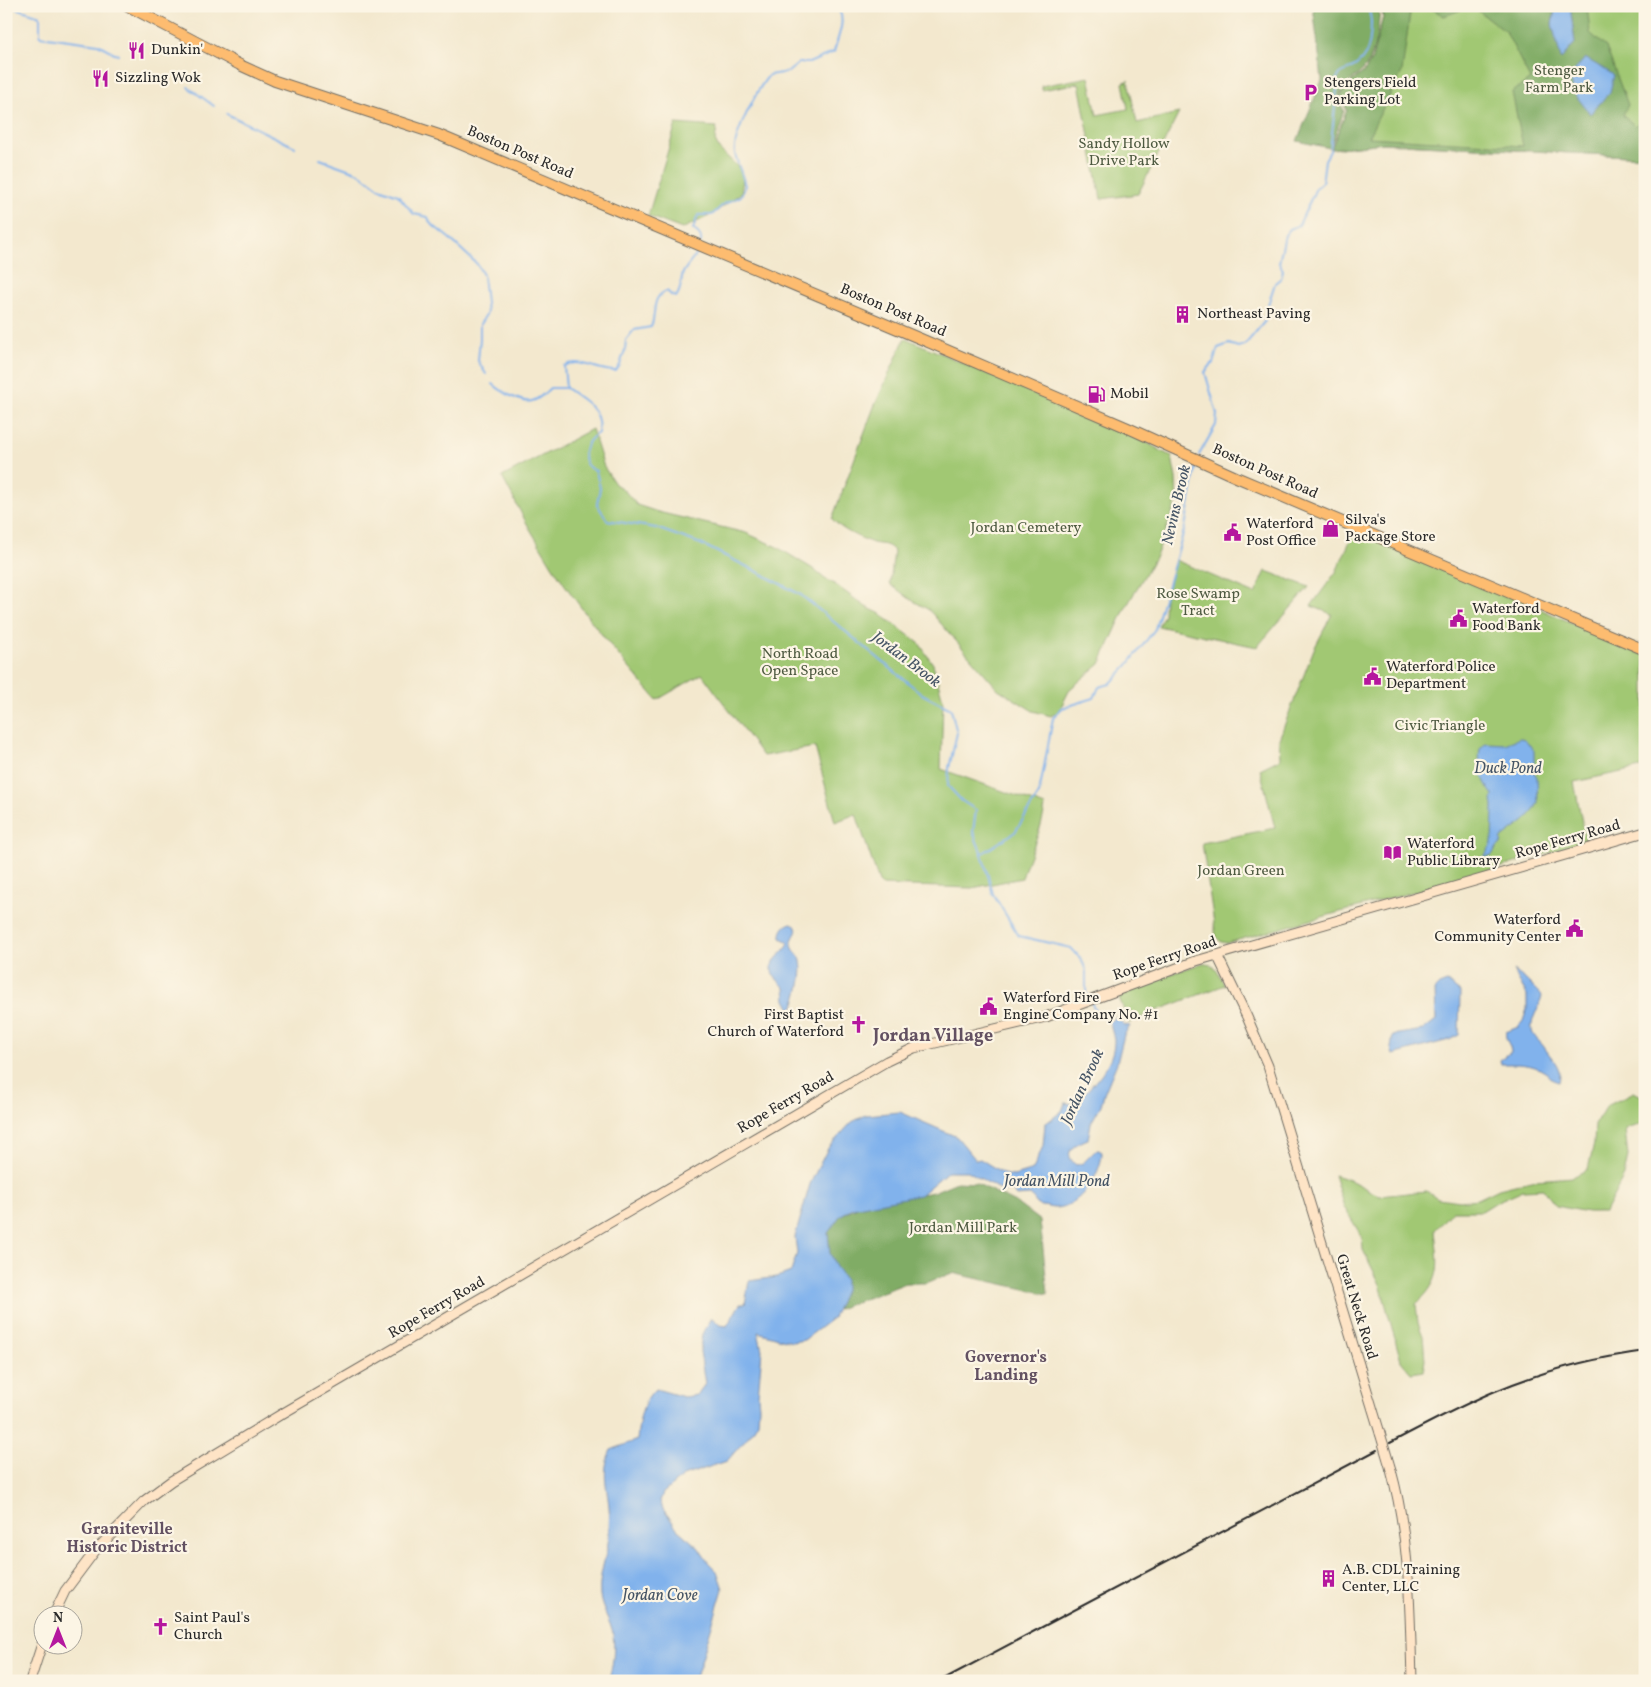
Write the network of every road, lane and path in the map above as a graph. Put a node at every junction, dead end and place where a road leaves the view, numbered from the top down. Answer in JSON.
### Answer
{"nodes":[{"id":1,"x":128,"y":6,"type":"edge"},
{"id":2,"x":1645,"y":650,"type":"edge"},
{"id":3,"x":1645,"y":832,"type":"edge"},
{"id":4,"x":1217,"y":955,"type":"junction"},
{"id":5,"x":59,"y":1604,"type":"edge"},
{"id":6,"x":39,"y":1654,"type":"edge"},
{"id":7,"x":30,"y":1681,"type":"edge"},
{"id":8,"x":1412,"y":1681,"type":"edge"}],
"edges":[{"from":1,"to":2,"type":"main road","name":"Boston Post Road"},
{"from":3,"to":4,"type":"main road","name":"Rope Ferry Road"},
{"from":4,"to":5,"type":"main road","name":"Rope Ferry Road"},
{"from":4,"to":8,"type":"main road","name":"Great Neck Road","bridge":true},
{"from":6,"to":7,"type":"main road"}]}
